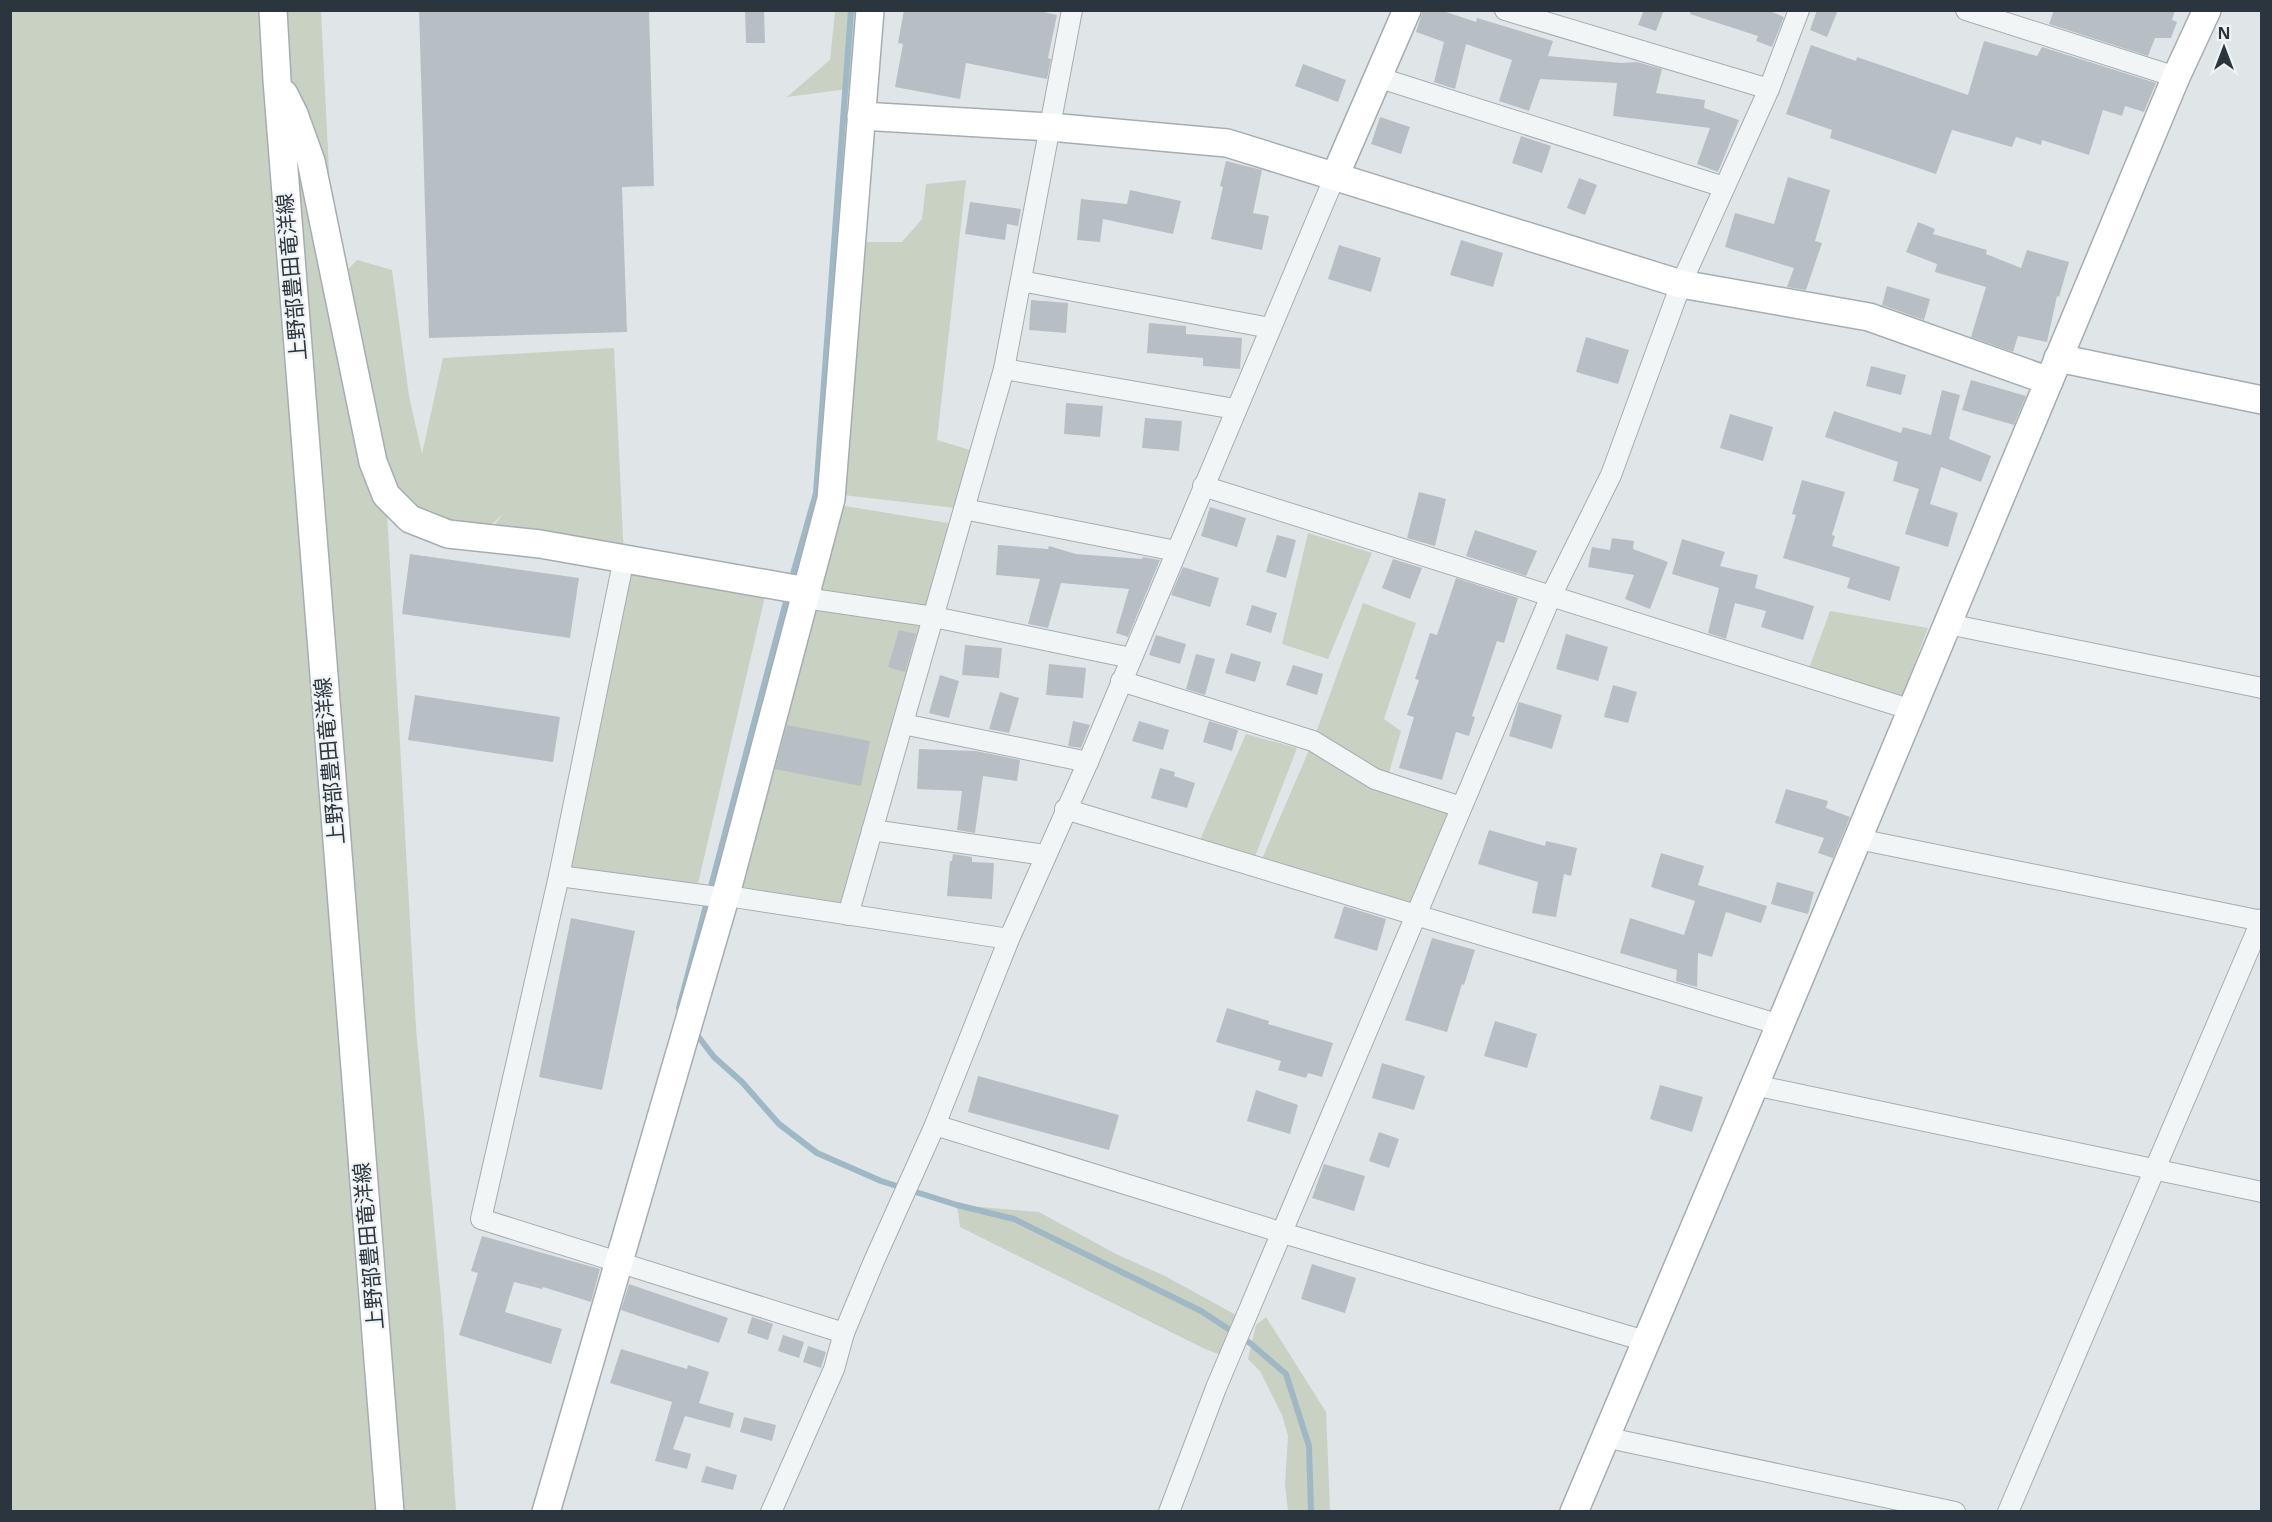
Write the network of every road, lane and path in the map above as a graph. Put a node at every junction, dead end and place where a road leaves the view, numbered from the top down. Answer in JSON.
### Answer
{"nodes":[{"id":1,"x":273,"y":10,"type":"edge"},
{"id":2,"x":870,"y":10,"type":"edge"},
{"id":3,"x":1072,"y":10,"type":"edge"},
{"id":4,"x":1407,"y":10,"type":"edge"},
{"id":5,"x":1505,"y":10,"type":"edge"},
{"id":6,"x":1799,"y":10,"type":"edge"},
{"id":7,"x":1966,"y":10,"type":"edge"},
{"id":8,"x":2207,"y":10,"type":"edge"},
{"id":9,"x":1377,"y":77,"type":"junction"},
{"id":10,"x":2176,"y":77,"type":"junction"},
{"id":11,"x":277,"y":80,"type":"junction"},
{"id":12,"x":1768,"y":89,"type":"junction"},
{"id":13,"x":861,"y":116,"type":"junction"},
{"id":14,"x":1050,"y":128,"type":"junction"},
{"id":15,"x":1335,"y":176,"type":"junction"},
{"id":16,"x":1724,"y":187,"type":"junction"},
{"id":17,"x":1021,"y":281,"type":"junction"},
{"id":18,"x":1681,"y":284,"type":"junction"},
{"id":19,"x":1270,"y":328,"type":"junction"},
{"id":20,"x":1004,"y":369,"type":"junction"},
{"id":21,"x":2053,"y":370,"type":"junction"},
{"id":22,"x":2262,"y":400,"type":"edge"},
{"id":23,"x":1235,"y":409,"type":"junction"},
{"id":24,"x":1203,"y":486,"type":"junction"},
{"id":25,"x":964,"y":509,"type":"junction"},
{"id":26,"x":1176,"y":551,"type":"junction"},
{"id":27,"x":624,"y":558,"type":"junction"},
{"id":28,"x":806,"y":595,"type":"junction"},
{"id":29,"x":1551,"y":596,"type":"junction"},
{"id":30,"x":934,"y":618,"type":"junction"},
{"id":31,"x":1948,"y":624,"type":"junction"},
{"id":32,"x":1131,"y":658,"type":"junction"},
{"id":33,"x":1121,"y":681,"type":"junction"},
{"id":34,"x":2262,"y":688,"type":"edge"},
{"id":35,"x":1912,"y":710,"type":"junction"},
{"id":36,"x":903,"y":724,"type":"junction"},
{"id":37,"x":1088,"y":762,"type":"junction"},
{"id":38,"x":1461,"y":807,"type":"junction"},
{"id":39,"x":1065,"y":809,"type":"junction"},
{"id":40,"x":872,"y":830,"type":"junction"},
{"id":41,"x":1858,"y":839,"type":"junction"},
{"id":42,"x":1045,"y":855,"type":"junction"},
{"id":43,"x":559,"y":876,"type":"junction"},
{"id":44,"x":724,"y":898,"type":"junction"},
{"id":45,"x":848,"y":915,"type":"junction"},
{"id":46,"x":1415,"y":916,"type":"junction"},
{"id":47,"x":2261,"y":920,"type":"edge"},
{"id":48,"x":1009,"y":939,"type":"junction"},
{"id":49,"x":1780,"y":1025,"type":"junction"},
{"id":50,"x":1754,"y":1085,"type":"junction"},
{"id":51,"x":935,"y":1125,"type":"junction"},
{"id":52,"x":2155,"y":1170,"type":"junction"},
{"id":53,"x":2262,"y":1192,"type":"edge"},
{"id":54,"x":1282,"y":1233,"type":"junction"},
{"id":55,"x":619,"y":1263,"type":"junction"},
{"id":56,"x":844,"y":1334,"type":"junction"},
{"id":57,"x":1645,"y":1341,"type":"junction"},
{"id":58,"x":1604,"y":1437,"type":"junction"},
{"id":59,"x":390,"y":1512,"type":"edge"},
{"id":60,"x":546,"y":1512,"type":"edge"},
{"id":61,"x":771,"y":1512,"type":"edge"},
{"id":62,"x":1169,"y":1512,"type":"edge"},
{"id":63,"x":1574,"y":1512,"type":"edge"},
{"id":64,"x":1955,"y":1512,"type":"edge"},
{"id":65,"x":2008,"y":1512,"type":"edge"}],
"edges":[{"from":1,"to":11,"type":"street","name":"上野部豊田竜洋線"},
{"from":2,"to":13,"type":"street"},
{"from":3,"to":14,"type":"street"},
{"from":4,"to":9,"type":"street"},
{"from":5,"to":12,"type":"street"},
{"from":6,"to":12,"type":"street"},
{"from":7,"to":10,"type":"street"},
{"from":8,"to":10,"type":"street"},
{"from":9,"to":15,"type":"street"},
{"from":9,"to":16,"type":"street"},
{"from":10,"to":21,"type":"street"},
{"from":11,"to":27,"type":"street"},
{"from":11,"to":59,"type":"street","name":"上野部豊田竜洋線"},
{"from":12,"to":16,"type":"street"},
{"from":13,"to":14,"type":"street"},
{"from":13,"to":28,"type":"street"},
{"from":14,"to":15,"type":"street"},
{"from":14,"to":17,"type":"street"},
{"from":15,"to":18,"type":"street"},
{"from":15,"to":19,"type":"street"},
{"from":16,"to":18,"type":"street"},
{"from":17,"to":19,"type":"street"},
{"from":17,"to":20,"type":"street"},
{"from":18,"to":21,"type":"street"},
{"from":18,"to":29,"type":"street"},
{"from":19,"to":23,"type":"street"},
{"from":20,"to":23,"type":"street"},
{"from":20,"to":25,"type":"street"},
{"from":21,"to":22,"type":"street"},
{"from":21,"to":31,"type":"street"},
{"from":23,"to":24,"type":"street"},
{"from":24,"to":26,"type":"street"},
{"from":24,"to":29,"type":"street"},
{"from":25,"to":26,"type":"street"},
{"from":25,"to":30,"type":"street"},
{"from":26,"to":32,"type":"street"},
{"from":27,"to":28,"type":"street"},
{"from":27,"to":43,"type":"street"},
{"from":28,"to":30,"type":"street"},
{"from":28,"to":44,"type":"street"},
{"from":29,"to":35,"type":"street"},
{"from":29,"to":38,"type":"street"},
{"from":30,"to":32,"type":"street"},
{"from":30,"to":36,"type":"street"},
{"from":31,"to":34,"type":"street"},
{"from":31,"to":35,"type":"street"},
{"from":32,"to":33,"type":"street"},
{"from":33,"to":37,"type":"street"},
{"from":33,"to":38,"type":"street"},
{"from":35,"to":41,"type":"street"},
{"from":36,"to":37,"type":"street"},
{"from":36,"to":40,"type":"street"},
{"from":37,"to":39,"type":"street"},
{"from":38,"to":46,"type":"street"},
{"from":39,"to":42,"type":"street"},
{"from":39,"to":46,"type":"street"},
{"from":40,"to":42,"type":"street"},
{"from":40,"to":45,"type":"street"},
{"from":41,"to":47,"type":"street"},
{"from":41,"to":49,"type":"street"},
{"from":42,"to":48,"type":"street"},
{"from":43,"to":44,"type":"street"},
{"from":43,"to":55,"type":"street"},
{"from":44,"to":45,"type":"street"},
{"from":44,"to":55,"type":"street"},
{"from":45,"to":48,"type":"street"},
{"from":46,"to":49,"type":"street"},
{"from":46,"to":54,"type":"street"},
{"from":47,"to":52,"type":"street"},
{"from":48,"to":51,"type":"street"},
{"from":49,"to":50,"type":"street"},
{"from":50,"to":52,"type":"street"},
{"from":50,"to":57,"type":"street"},
{"from":51,"to":54,"type":"street"},
{"from":51,"to":56,"type":"street"},
{"from":52,"to":53,"type":"street"},
{"from":52,"to":65,"type":"street"},
{"from":54,"to":57,"type":"street"},
{"from":54,"to":62,"type":"street"},
{"from":55,"to":56,"type":"street"},
{"from":55,"to":60,"type":"street"},
{"from":56,"to":61,"type":"street"},
{"from":57,"to":58,"type":"street"},
{"from":58,"to":63,"type":"street"},
{"from":58,"to":64,"type":"street"}]}
